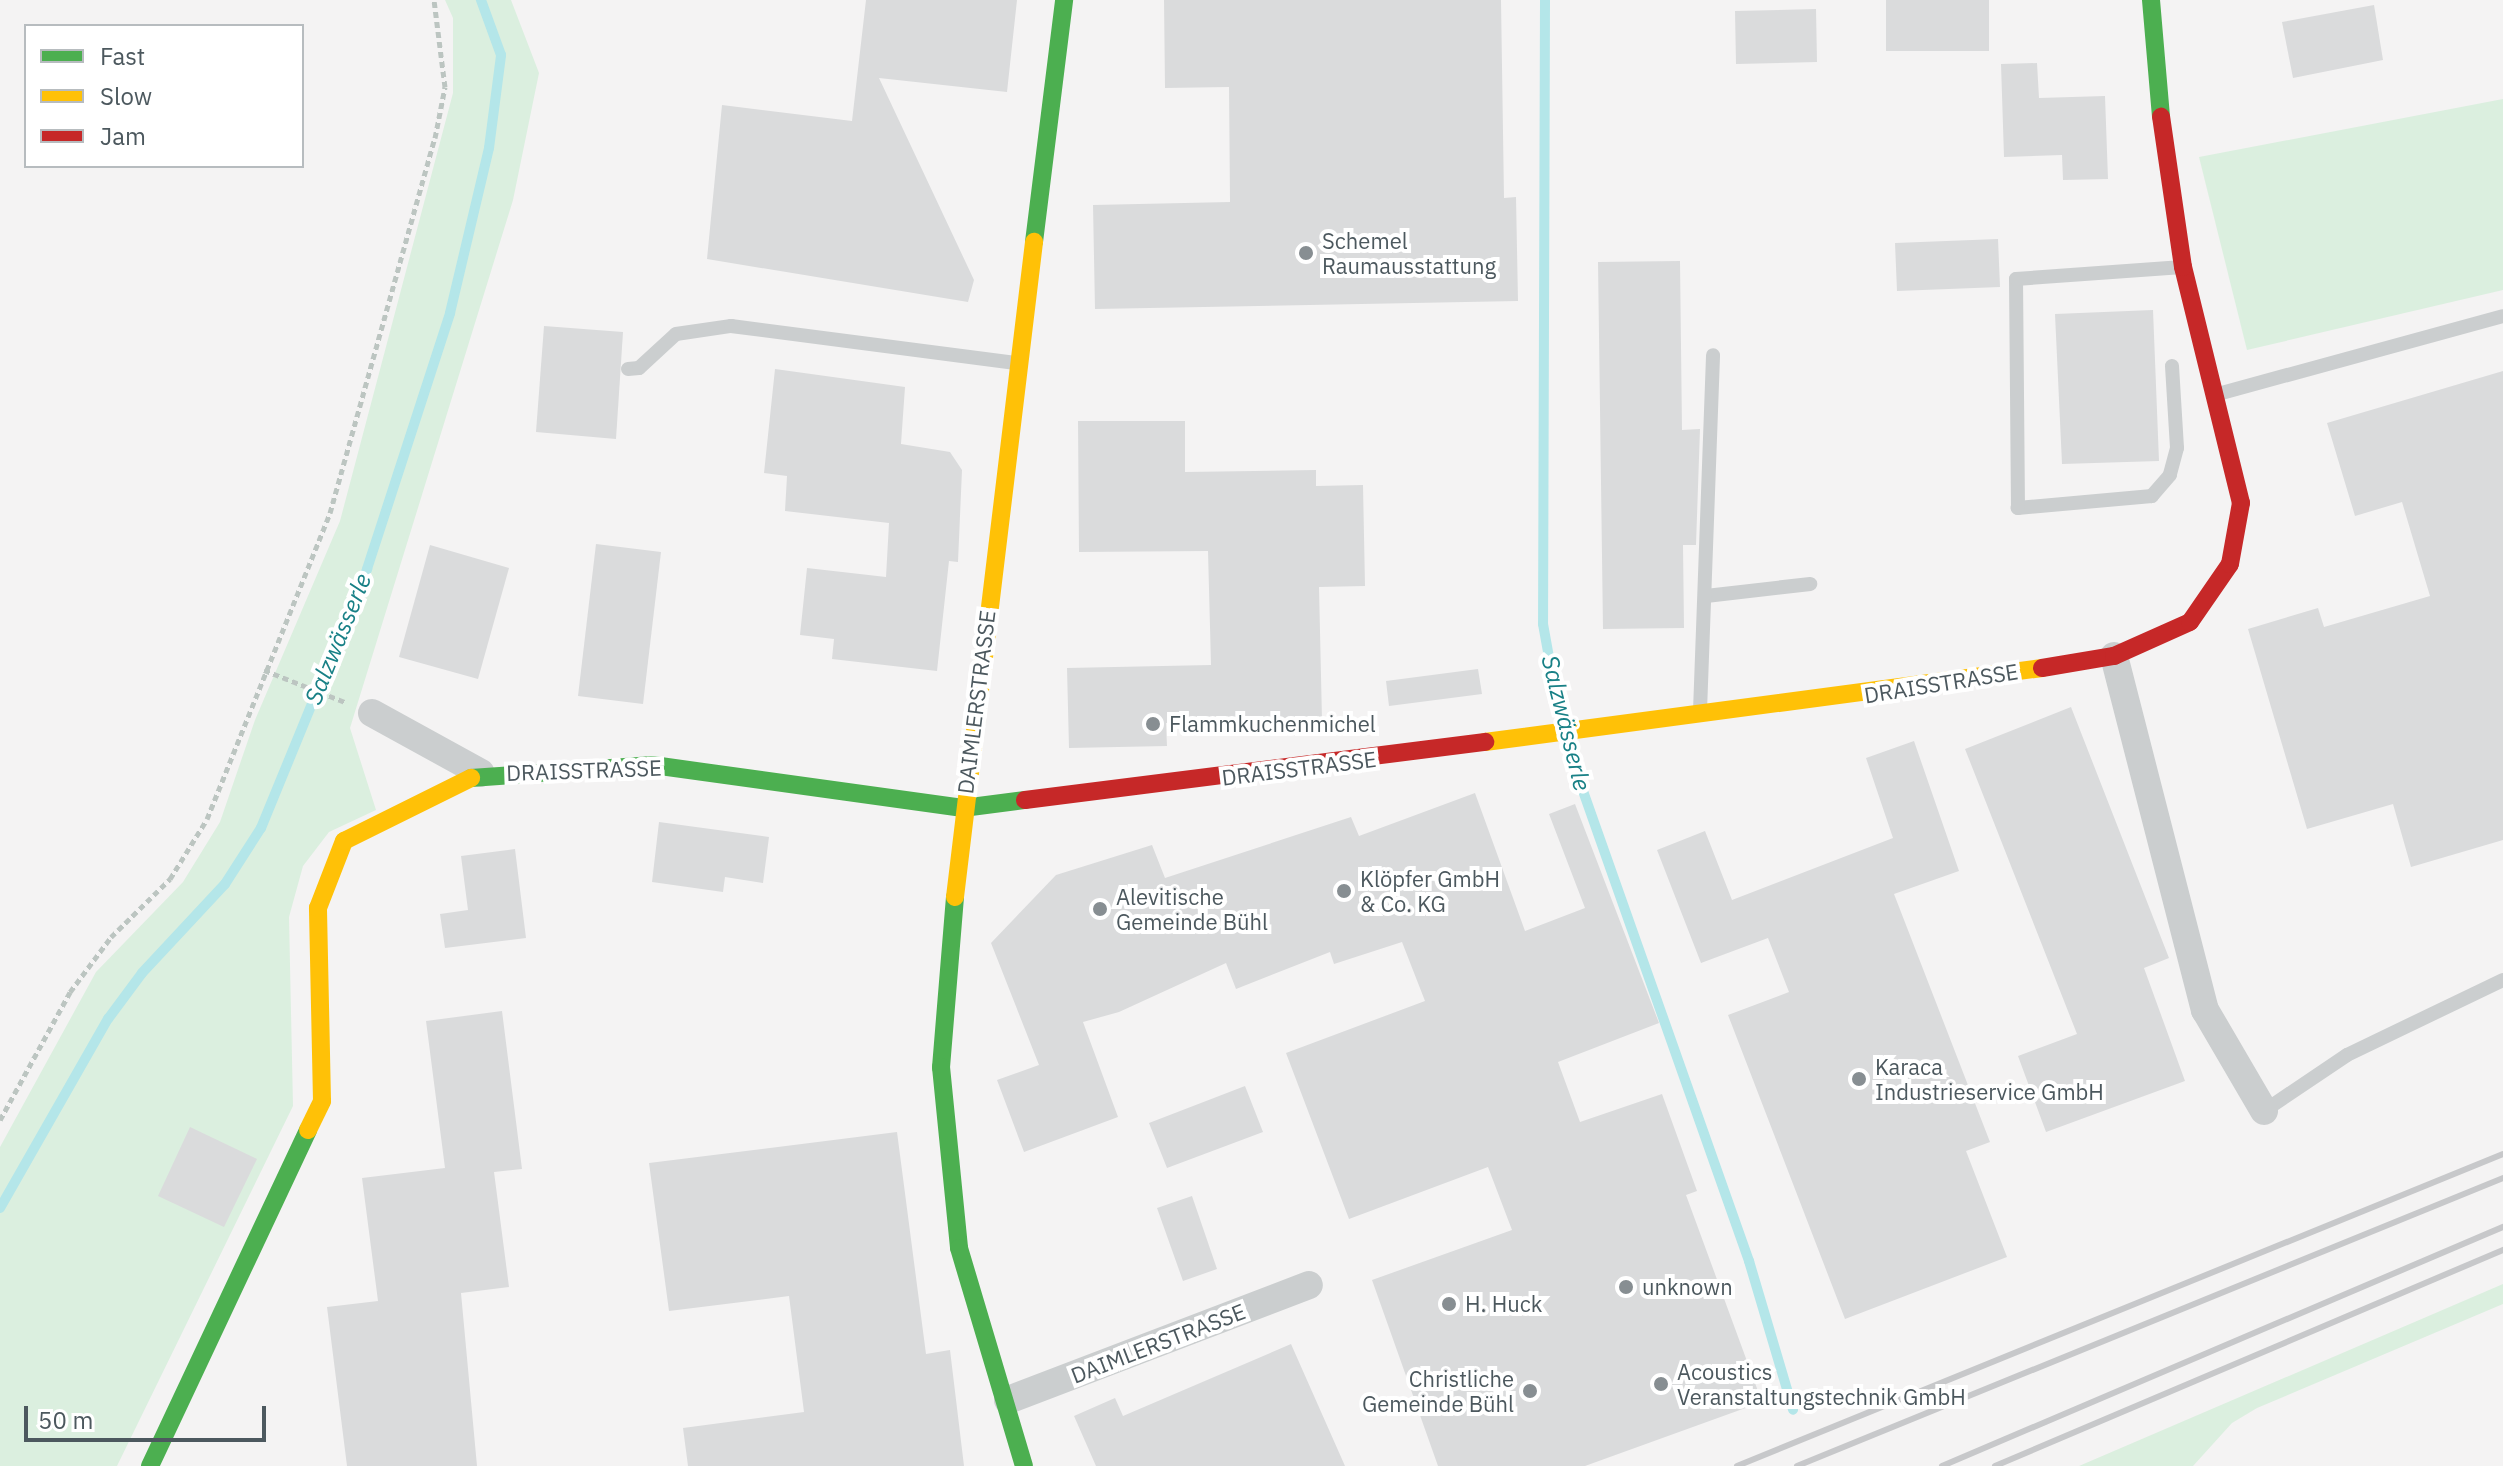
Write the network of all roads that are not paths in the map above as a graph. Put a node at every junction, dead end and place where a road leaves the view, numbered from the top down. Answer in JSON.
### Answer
{"nodes":[{"id":1,"x":1064,"y":0,"type":"edge"},
{"id":2,"x":2151,"y":0,"type":"edge"},
{"id":3,"x":2183,"y":267,"type":"junction"},
{"id":4,"x":2503,"y":316,"type":"edge"},
{"id":5,"x":1713,"y":355,"type":"dead end"},
{"id":6,"x":1020,"y":364,"type":"junction"},
{"id":7,"x":2172,"y":366,"type":"dead end"},
{"id":8,"x":628,"y":369,"type":"dead end"},
{"id":9,"x":2213,"y":395,"type":"junction"},
{"id":10,"x":1810,"y":584,"type":"dead end"},
{"id":11,"x":1706,"y":596,"type":"junction"},
{"id":12,"x":2114,"y":656,"type":"junction"},
{"id":13,"x":372,"y":713,"type":"road end"},
{"id":14,"x":1700,"y":717,"type":"junction"},
{"id":15,"x":481,"y":773,"type":"junction"},
{"id":16,"x":963,"y":808,"type":"junction"},
{"id":17,"x":2503,"y":980,"type":"edge"},
{"id":18,"x":2264,"y":1111,"type":"joint"},
{"id":19,"x":1309,"y":1285,"type":"dead end"},
{"id":20,"x":1008,"y":1400,"type":"junction"},
{"id":21,"x":150,"y":1466,"type":"edge"},
{"id":22,"x":1024,"y":1466,"type":"edge"}],
"edges":[{"from":1,"to":6,"type":"street","name":"DAIMLERSTRASSE"},
{"from":2,"to":3,"type":"street","name":"DRAISSTRASSE"},
{"from":3,"to":7,"type":"lane"},
{"from":3,"to":9,"type":"street","name":"DRAISSTRASSE"},
{"from":4,"to":9,"type":"lane"},
{"from":5,"to":11,"type":"lane"},
{"from":6,"to":8,"type":"lane"},
{"from":6,"to":16,"type":"street","name":"DAIMLERSTRASSE"},
{"from":9,"to":12,"type":"street","name":"DRAISSTRASSE"},
{"from":10,"to":11,"type":"lane"},
{"from":11,"to":14,"type":"lane"},
{"from":12,"to":14,"type":"street","name":"DRAISSTRASSE"},
{"from":12,"to":18,"type":"street"},
{"from":13,"to":15,"type":"street","name":"DRAISSTRASSE"},
{"from":14,"to":16,"type":"street","name":"DRAISSTRASSE"},
{"from":15,"to":16,"type":"street","name":"DRAISSTRASSE"},
{"from":15,"to":21,"type":"street","name":"DRAISSTRASSE"},
{"from":16,"to":20,"type":"street","name":"DAIMLERSTRASSE"},
{"from":17,"to":18,"type":"lane"},
{"from":19,"to":20,"type":"street","name":"DAIMLERSTRASSE"},
{"from":20,"to":22,"type":"street","name":"DAIMLERSTRASSE"}]}
